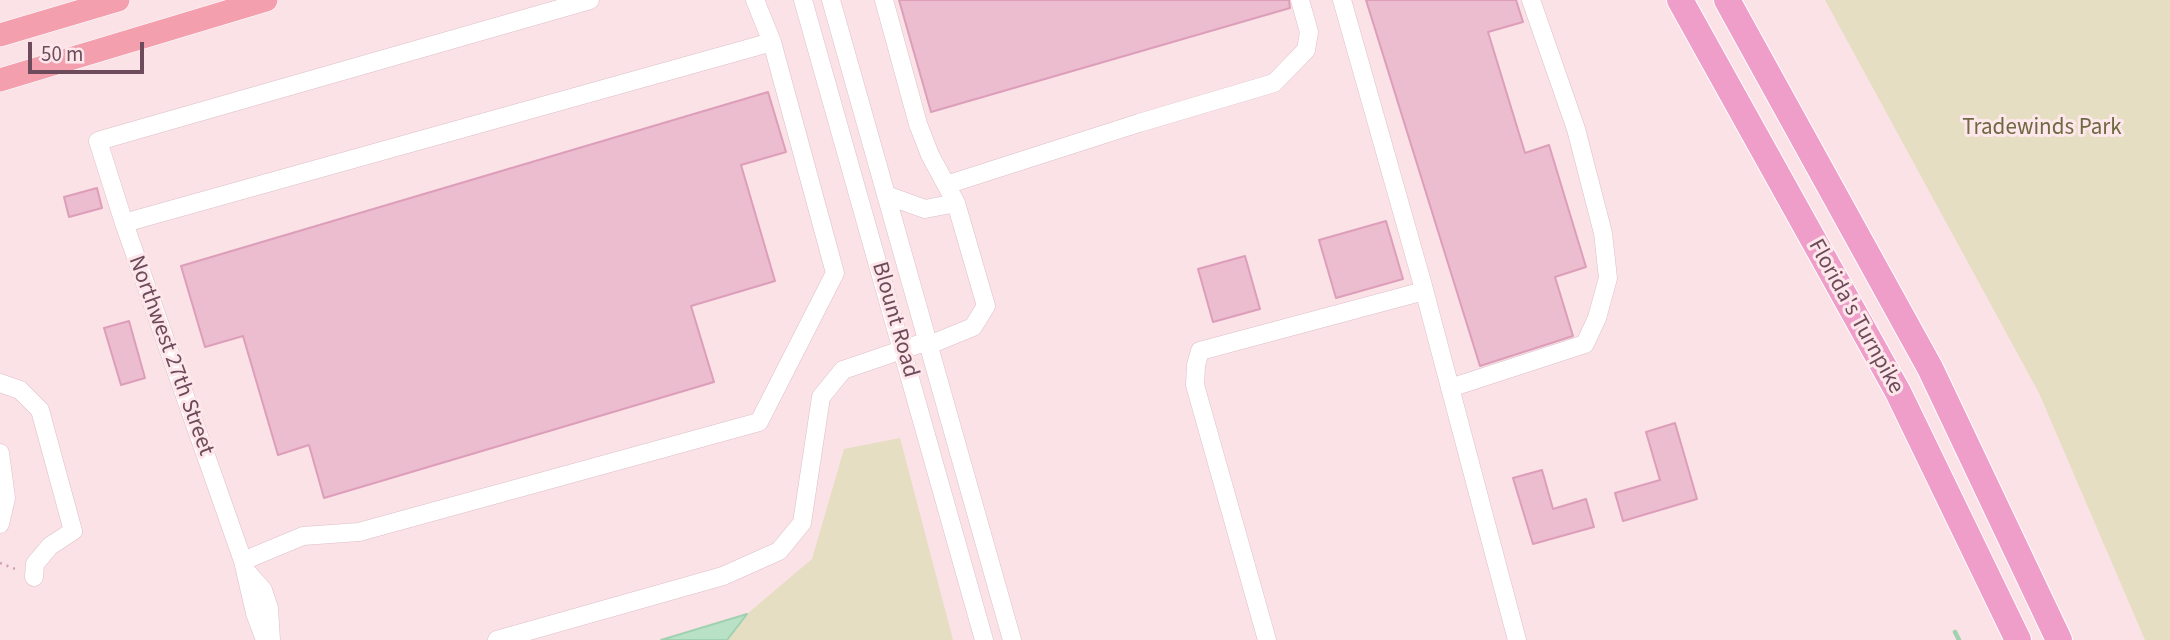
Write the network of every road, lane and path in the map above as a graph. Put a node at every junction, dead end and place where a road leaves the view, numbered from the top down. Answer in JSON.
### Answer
{"nodes":[{"id":1,"x":118,"y":0,"type":"edge"},
{"id":2,"x":266,"y":0,"type":"edge"},
{"id":3,"x":590,"y":0,"type":"edge"},
{"id":4,"x":755,"y":0,"type":"edge"},
{"id":5,"x":803,"y":0,"type":"edge"},
{"id":6,"x":831,"y":0,"type":"edge"},
{"id":7,"x":884,"y":0,"type":"edge"},
{"id":8,"x":1300,"y":0,"type":"edge"},
{"id":9,"x":1342,"y":0,"type":"edge"},
{"id":10,"x":1531,"y":0,"type":"edge"},
{"id":11,"x":1680,"y":0,"type":"edge"},
{"id":12,"x":1727,"y":0,"type":"edge"},
{"id":13,"x":0,"y":35,"type":"edge"},
{"id":14,"x":772,"y":42,"type":"junction"},
{"id":15,"x":0,"y":80,"type":"edge"},
{"id":16,"x":946,"y":185,"type":"junction"},
{"id":17,"x":886,"y":195,"type":"junction"},
{"id":18,"x":956,"y":203,"type":"junction"},
{"id":19,"x":124,"y":223,"type":"junction"},
{"id":20,"x":1424,"y":291,"type":"junction"},
{"id":21,"x":928,"y":343,"type":"junction"},
{"id":22,"x":902,"y":350,"type":"junction"},
{"id":23,"x":0,"y":383,"type":"edge"},
{"id":24,"x":1450,"y":388,"type":"junction"},
{"id":25,"x":0,"y":453,"type":"edge"},
{"id":26,"x":0,"y":524,"type":"edge"},
{"id":27,"x":244,"y":565,"type":"junction"},
{"id":28,"x":34,"y":577,"type":"dead end"},
{"id":29,"x":265,"y":640,"type":"edge"},
{"id":30,"x":271,"y":640,"type":"edge"},
{"id":31,"x":497,"y":640,"type":"edge"},
{"id":32,"x":984,"y":640,"type":"edge"},
{"id":33,"x":1012,"y":640,"type":"edge"},
{"id":34,"x":1267,"y":640,"type":"edge"},
{"id":35,"x":1517,"y":640,"type":"edge"},
{"id":36,"x":2018,"y":640,"type":"edge"},
{"id":37,"x":2059,"y":640,"type":"edge"}],
"edges":[{"from":1,"to":13,"type":"main road"},
{"from":2,"to":15,"type":"main road"},
{"from":3,"to":19,"type":"street","name":"Northwest 27th Street"},
{"from":4,"to":14,"type":"street"},
{"from":5,"to":22,"type":"street","name":"Blount Road"},
{"from":6,"to":17,"type":"street","name":"Blount Road"},
{"from":7,"to":16,"type":"street"},
{"from":8,"to":16,"type":"street"},
{"from":9,"to":20,"type":"street"},
{"from":10,"to":24,"type":"street"},
{"from":11,"to":36,"type":"highway","name":"Florida's Turnpike"},
{"from":12,"to":37,"type":"highway","name":"Florida's Turnpike"},
{"from":14,"to":19,"type":"street"},
{"from":14,"to":27,"type":"street"},
{"from":16,"to":18,"type":"street"},
{"from":17,"to":18,"type":"street"},
{"from":17,"to":21,"type":"street","name":"Blount Road"},
{"from":18,"to":21,"type":"street"},
{"from":19,"to":27,"type":"street","name":"Northwest 27th Street"},
{"from":20,"to":24,"type":"street"},
{"from":20,"to":34,"type":"street"},
{"from":21,"to":22,"type":"street"},
{"from":21,"to":33,"type":"street","name":"Blount Road"},
{"from":22,"to":31,"type":"street"},
{"from":22,"to":32,"type":"street","name":"Blount Road"},
{"from":23,"to":28,"type":"street"},
{"from":24,"to":35,"type":"street"},
{"from":25,"to":26,"type":"street"},
{"from":27,"to":29,"type":"street","name":"Northwest 27th Street"},
{"from":27,"to":30,"type":"street","name":"Northwest 27th Street"}]}
